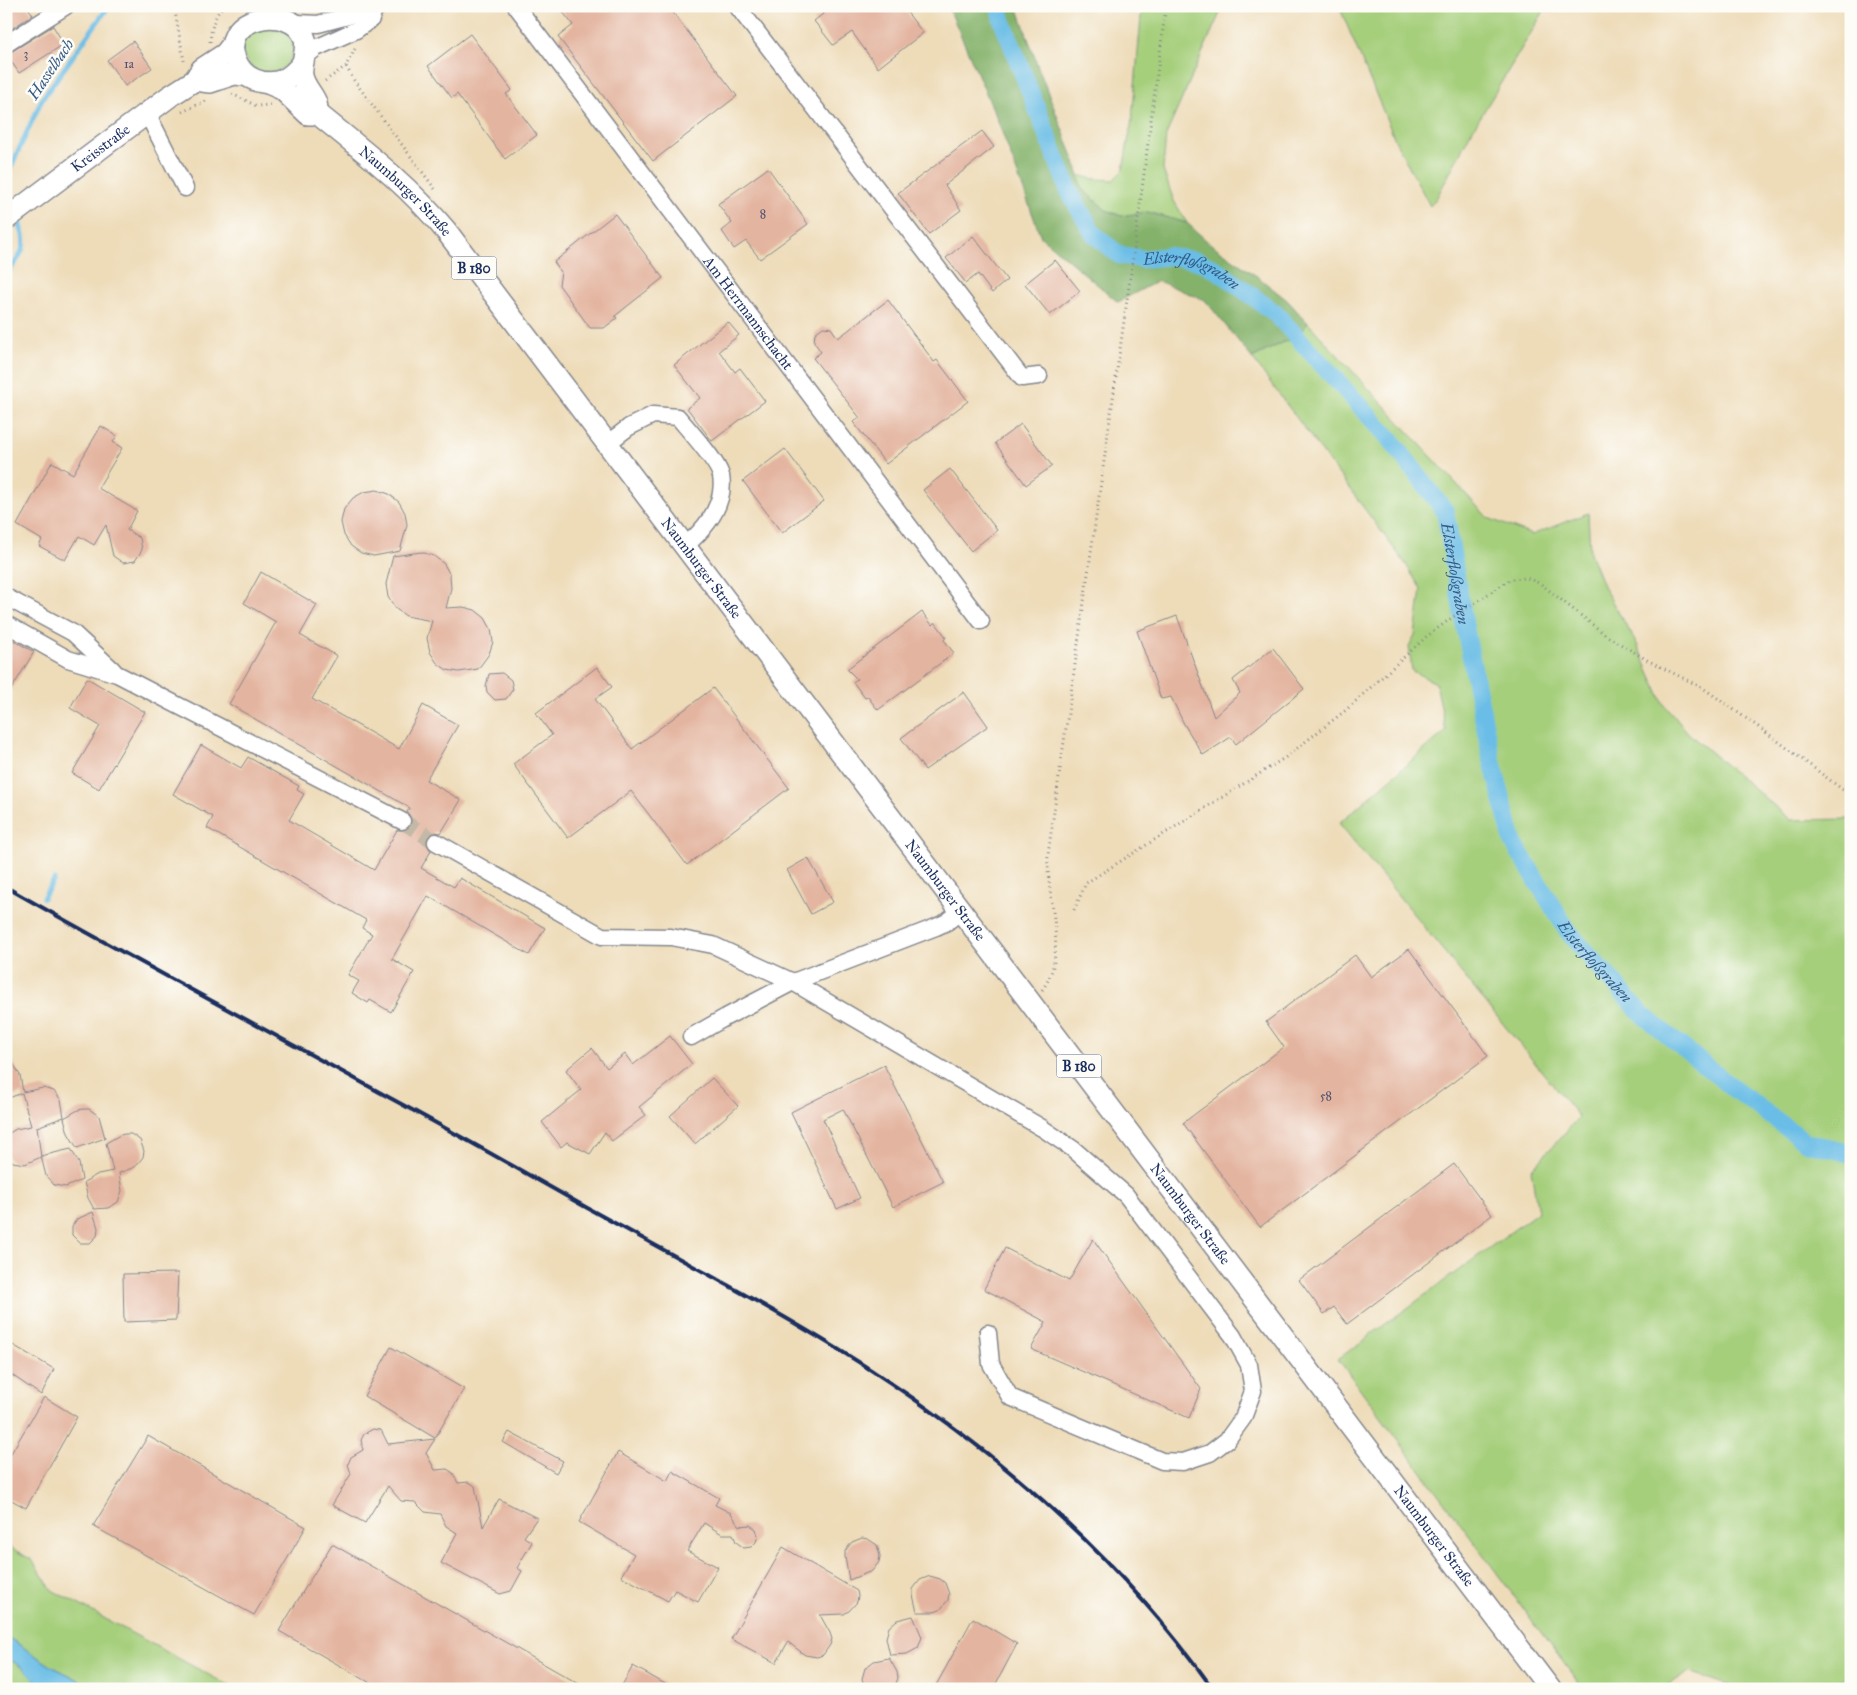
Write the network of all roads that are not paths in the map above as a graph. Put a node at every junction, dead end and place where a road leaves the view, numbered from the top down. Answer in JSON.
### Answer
{"nodes":[{"id":1,"x":66,"y":6,"type":"edge"},
{"id":2,"x":516,"y":6,"type":"edge"},
{"id":3,"x":737,"y":6,"type":"edge"},
{"id":4,"x":377,"y":8,"type":"edge"},
{"id":5,"x":245,"y":14,"type":"edge"},
{"id":6,"x":283,"y":14,"type":"edge"},
{"id":7,"x":6,"y":44,"type":"edge"},
{"id":8,"x":233,"y":44,"type":"junction"},
{"id":9,"x":303,"y":61,"type":"junction"},
{"id":10,"x":246,"y":75,"type":"junction"},
{"id":11,"x":195,"y":80,"type":"junction"},
{"id":12,"x":268,"y":83,"type":"junction"},
{"id":13,"x":147,"y":113,"type":"junction"},
{"id":14,"x":318,"y":114,"type":"junction"},
{"id":15,"x":185,"y":188,"type":"dead end"},
{"id":16,"x":6,"y":218,"type":"edge"},
{"id":17,"x":1039,"y":376,"type":"dead end"},
{"id":18,"x":608,"y":443,"type":"junction"},
{"id":19,"x":685,"y":546,"type":"junction"},
{"id":20,"x":6,"y":597,"type":"edge"},
{"id":21,"x":981,"y":621,"type":"dead end"},
{"id":22,"x":6,"y":624,"type":"edge"},
{"id":23,"x":117,"y":674,"type":"junction"},
{"id":24,"x":402,"y":821,"type":"tunnel mouth"},
{"id":25,"x":436,"y":842,"type":"tunnel mouth"},
{"id":26,"x":961,"y":911,"type":"junction"},
{"id":27,"x":793,"y":982,"type":"junction"},
{"id":28,"x":691,"y":1037,"type":"dead end"},
{"id":29,"x":988,"y":1333,"type":"dead end"},
{"id":30,"x":1550,"y":1689,"type":"edge"}],
"edges":[{"from":1,"to":7,"type":"street"},
{"from":2,"to":21,"type":"street","name":"Am Herrmannschacht"},
{"from":3,"to":17,"type":"street"},
{"from":4,"to":6,"type":"street"},
{"from":4,"to":9,"type":"street"},
{"from":5,"to":6,"type":"main road"},
{"from":5,"to":8,"type":"main road"},
{"from":6,"to":9,"type":"main road"},
{"from":8,"to":10,"type":"main road"},
{"from":8,"to":11,"type":"main road","name":"Kreisstraße"},
{"from":9,"to":12,"type":"main road"},
{"from":9,"to":14,"type":"main road"},
{"from":10,"to":11,"type":"main road"},
{"from":10,"to":12,"type":"main road"},
{"from":11,"to":13,"type":"main road","name":"Kreisstraße"},
{"from":12,"to":14,"type":"main road","name":"Naumburger Straße","number":"B 180"},
{"from":13,"to":15,"type":"street"},
{"from":13,"to":16,"type":"main road","name":"Kreisstraße"},
{"from":14,"to":18,"type":"main road","name":"Naumburger Straße","number":"B 180"},
{"from":18,"to":19,"type":"main road","name":"Naumburger Straße","number":"B 180"},
{"from":18,"to":19,"type":"street"},
{"from":19,"to":26,"type":"main road","name":"Naumburger Straße","number":"B 180"},
{"from":20,"to":23,"type":"street"},
{"from":22,"to":23,"type":"street"},
{"from":23,"to":24,"type":"street"},
{"from":25,"to":27,"type":"street"},
{"from":26,"to":27,"type":"street"},
{"from":26,"to":30,"type":"main road","name":"Naumburger Straße","number":"B 180"},
{"from":27,"to":28,"type":"street"},
{"from":27,"to":29,"type":"street"}]}
